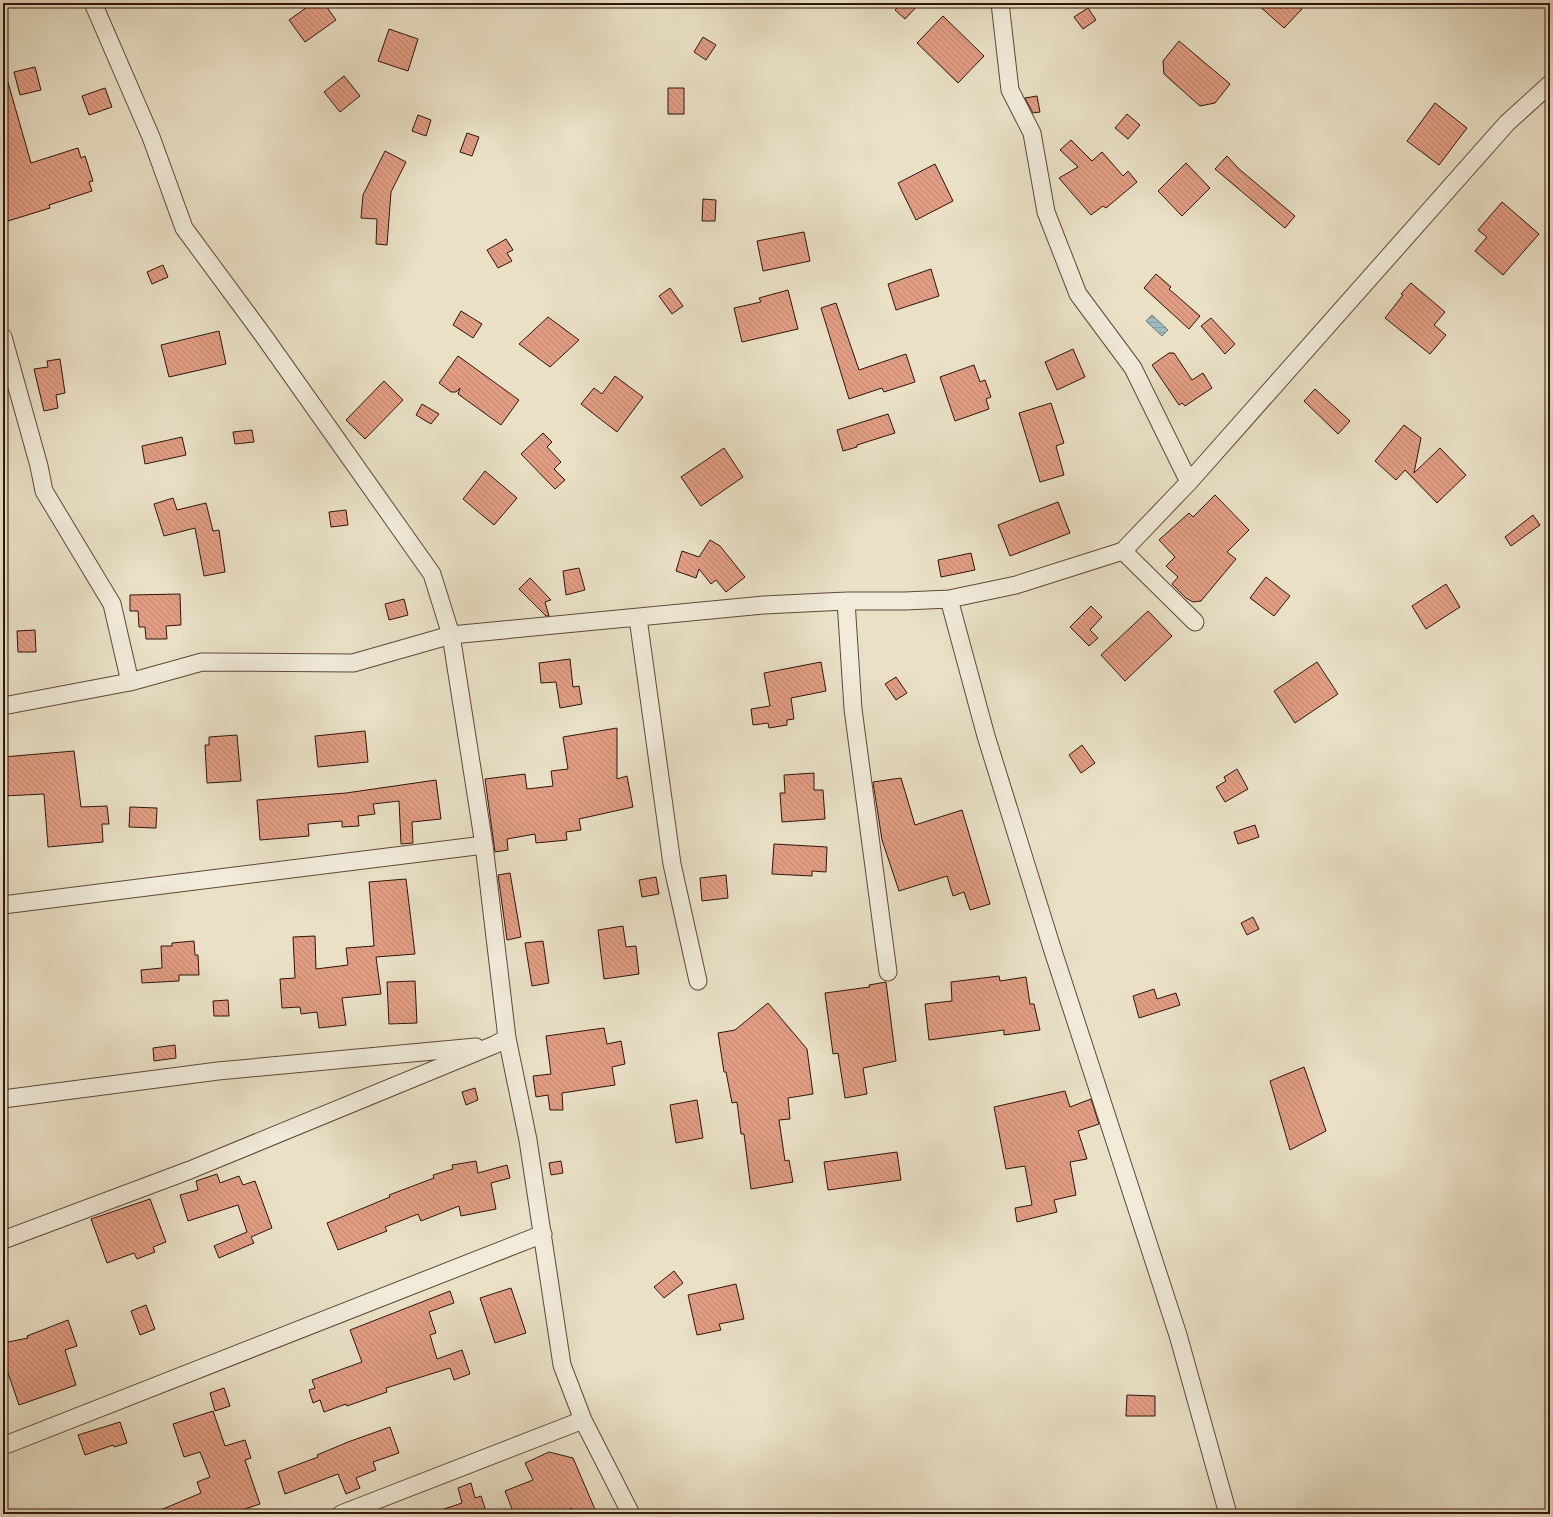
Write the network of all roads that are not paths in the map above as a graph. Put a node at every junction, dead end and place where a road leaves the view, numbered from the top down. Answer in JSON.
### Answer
{"nodes":[{"id":1,"x":93,"y":3,"type":"edge"},
{"id":2,"x":1000,"y":3,"type":"edge"},
{"id":3,"x":1550,"y":84,"type":"edge"},
{"id":4,"x":3,"y":337,"type":"edge"},
{"id":5,"x":1189,"y":482,"type":"junction"},
{"id":6,"x":1123,"y":551,"type":"junction"},
{"id":7,"x":949,"y":599,"type":"junction"},
{"id":8,"x":846,"y":601,"type":"junction"},
{"id":9,"x":638,"y":618,"type":"junction"},
{"id":10,"x":1195,"y":622,"type":"dead end"},
{"id":11,"x":452,"y":635,"type":"junction"},
{"id":12,"x":130,"y":682,"type":"junction"},
{"id":13,"x":3,"y":706,"type":"edge"},
{"id":14,"x":484,"y":845,"type":"junction"},
{"id":15,"x":3,"y":905,"type":"edge"},
{"id":16,"x":888,"y":972,"type":"dead end"},
{"id":17,"x":698,"y":981,"type":"dead end"},
{"id":18,"x":501,"y":1041,"type":"junction"},
{"id":19,"x":3,"y":1099,"type":"edge"},
{"id":20,"x":543,"y":1234,"type":"junction"},
{"id":21,"x":3,"y":1240,"type":"edge"},
{"id":22,"x":583,"y":1420,"type":"junction"},
{"id":23,"x":3,"y":1446,"type":"edge"},
{"id":24,"x":341,"y":1514,"type":"edge"},
{"id":25,"x":631,"y":1514,"type":"edge"},
{"id":26,"x":1228,"y":1514,"type":"edge"}],
"edges":[{"from":1,"to":11,"type":"street"},
{"from":2,"to":5,"type":"street"},
{"from":3,"to":5,"type":"street"},
{"from":4,"to":12,"type":"street"},
{"from":5,"to":6,"type":"street"},
{"from":6,"to":7,"type":"street"},
{"from":6,"to":10,"type":"street"},
{"from":7,"to":8,"type":"street"},
{"from":7,"to":26,"type":"street"},
{"from":8,"to":9,"type":"street"},
{"from":8,"to":16,"type":"street"},
{"from":9,"to":11,"type":"street"},
{"from":9,"to":17,"type":"street"},
{"from":11,"to":12,"type":"street"},
{"from":11,"to":14,"type":"street"},
{"from":12,"to":13,"type":"street"},
{"from":14,"to":15,"type":"street"},
{"from":14,"to":18,"type":"street"},
{"from":18,"to":19,"type":"street"},
{"from":18,"to":20,"type":"street"},
{"from":18,"to":21,"type":"street"},
{"from":20,"to":22,"type":"street"},
{"from":20,"to":23,"type":"street"},
{"from":22,"to":24,"type":"street"},
{"from":22,"to":25,"type":"street"}]}
